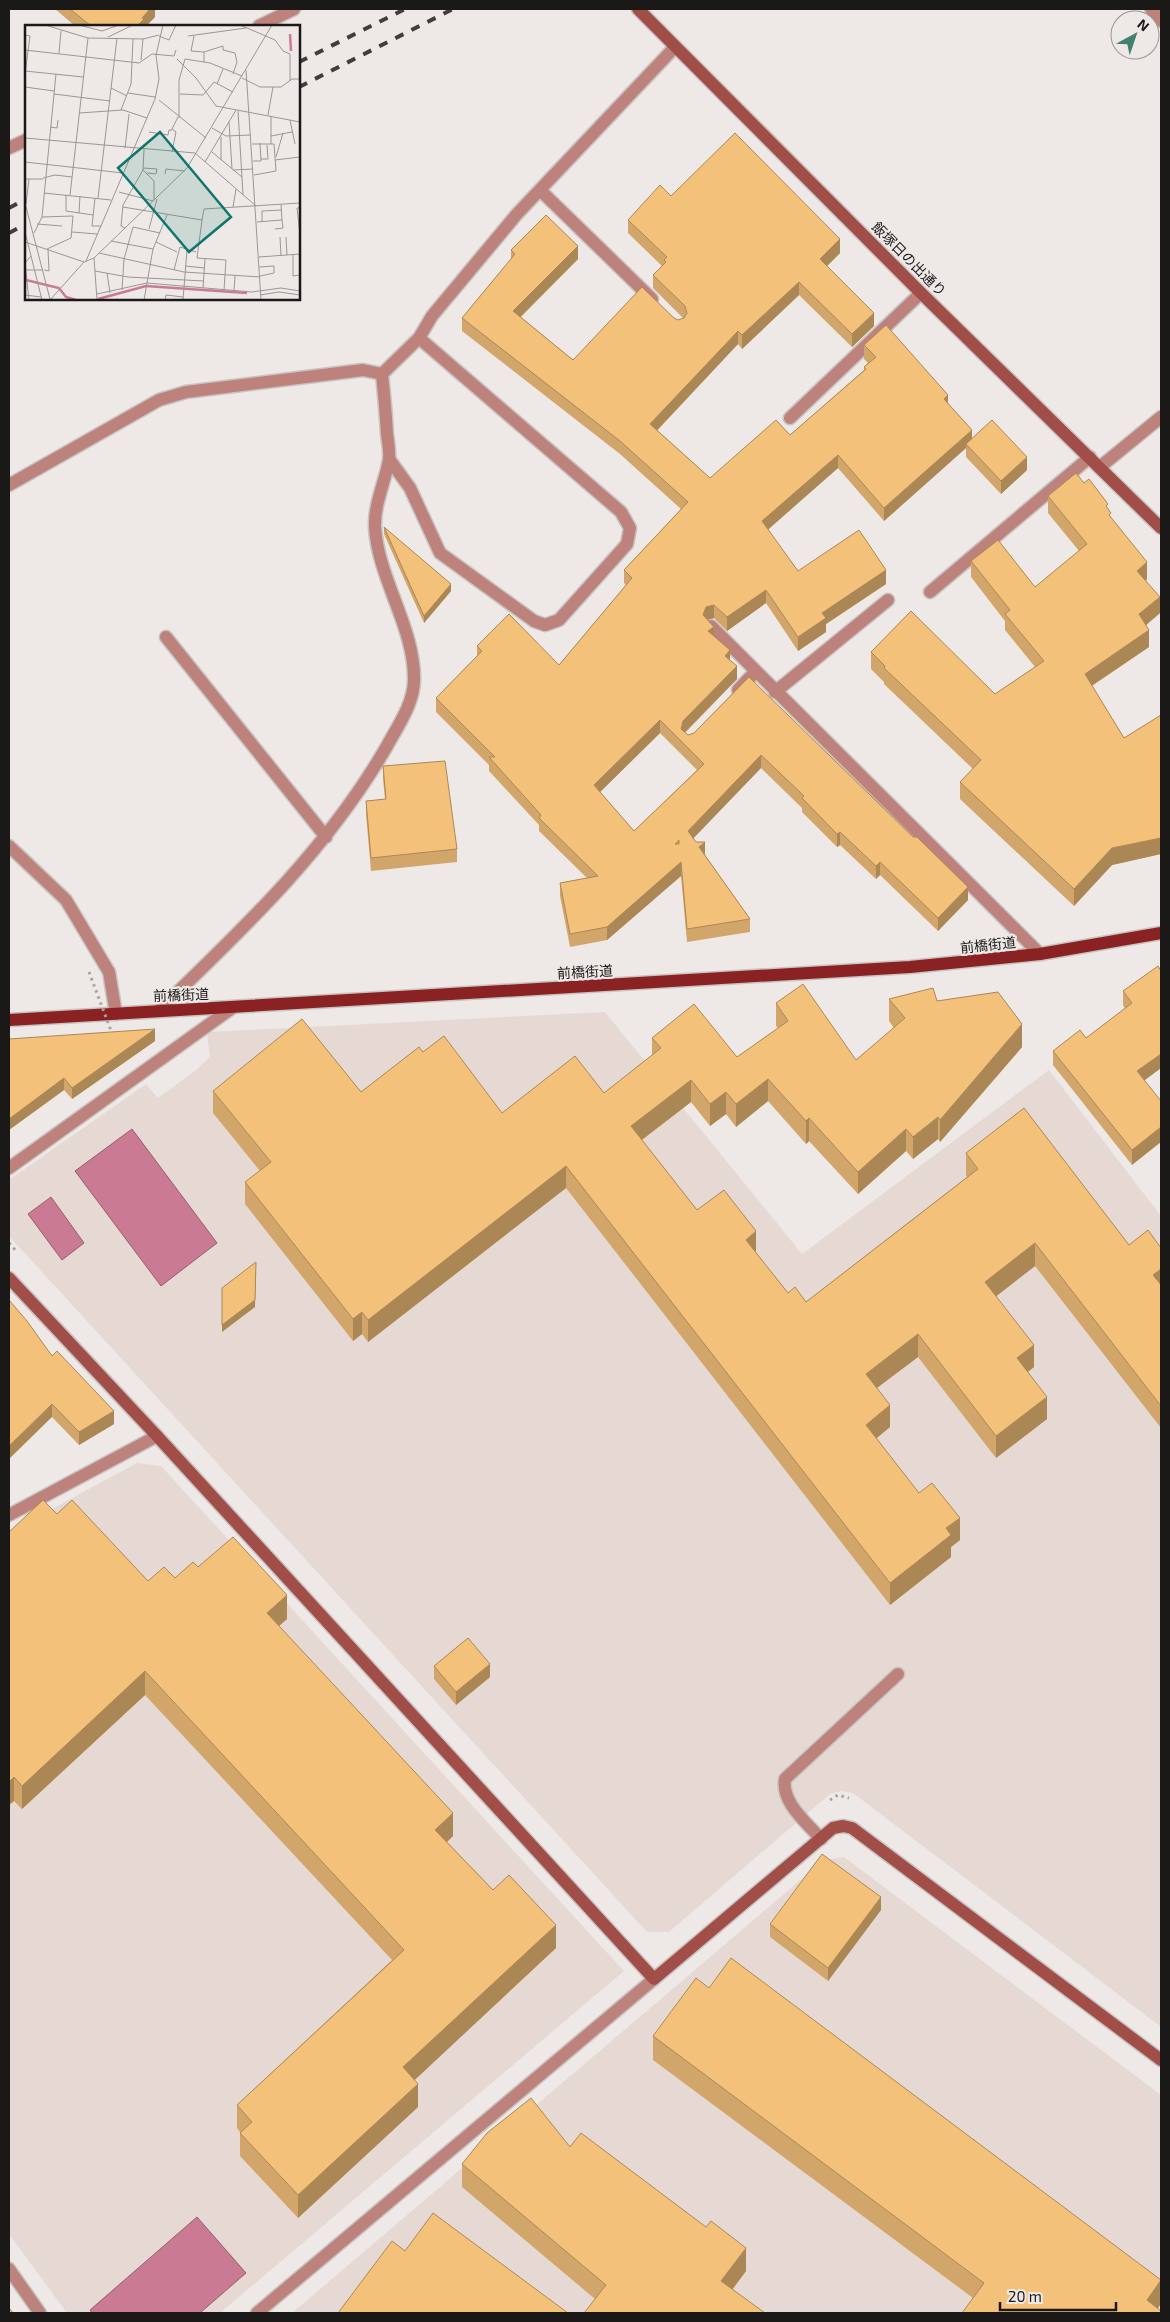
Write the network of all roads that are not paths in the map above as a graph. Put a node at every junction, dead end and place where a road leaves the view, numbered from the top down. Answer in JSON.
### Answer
{"nodes":[{"id":1,"x":294,"y":9,"type":"edge"},
{"id":2,"x":638,"y":9,"type":"edge"},
{"id":3,"x":1151,"y":9,"type":"edge"},
{"id":4,"x":1161,"y":20,"type":"edge"},
{"id":5,"x":260,"y":25,"type":"edge"},
{"id":6,"x":675,"y":47,"type":"junction"},
{"id":7,"x":25,"y":140,"type":"edge"},
{"id":8,"x":10,"y":147,"type":"edge"},
{"id":9,"x":540,"y":190,"type":"junction"},
{"id":10,"x":921,"y":294,"type":"junction"},
{"id":11,"x":658,"y":305,"type":"edge"},
{"id":12,"x":420,"y":338,"type":"junction"},
{"id":13,"x":382,"y":374,"type":"junction"},
{"id":14,"x":1161,"y":417,"type":"edge"},
{"id":15,"x":790,"y":418,"type":"dead end"},
{"id":16,"x":1090,"y":457,"type":"junction"},
{"id":17,"x":389,"y":459,"type":"junction"},
{"id":18,"x":1100,"y":467,"type":"junction"},
{"id":19,"x":9,"y":484,"type":"edge"},
{"id":20,"x":1161,"y":528,"type":"edge"},
{"id":21,"x":930,"y":592,"type":"dead end"},
{"id":22,"x":888,"y":600,"type":"dead end"},
{"id":23,"x":711,"y":626,"type":"edge"},
{"id":24,"x":166,"y":637,"type":"dead end"},
{"id":25,"x":756,"y":671,"type":"junction"},
{"id":26,"x":775,"y":692,"type":"junction"},
{"id":27,"x":729,"y":699,"type":"edge"},
{"id":28,"x":326,"y":837,"type":"junction"},
{"id":29,"x":9,"y":846,"type":"edge"},
{"id":30,"x":1161,"y":933,"type":"edge"},
{"id":31,"x":1040,"y":954,"type":"junction"},
{"id":32,"x":232,"y":1008,"type":"junction"},
{"id":33,"x":158,"y":1011,"type":"junction"},
{"id":34,"x":116,"y":1014,"type":"junction"},
{"id":35,"x":9,"y":1020,"type":"edge"},
{"id":36,"x":9,"y":1168,"type":"edge"},
{"id":37,"x":9,"y":1278,"type":"edge"},
{"id":38,"x":157,"y":1436,"type":"junction"},
{"id":39,"x":9,"y":1516,"type":"edge"},
{"id":40,"x":898,"y":1674,"type":"dead end"},
{"id":41,"x":820,"y":1839,"type":"junction"},
{"id":42,"x":654,"y":1979,"type":"junction"},
{"id":43,"x":1161,"y":2060,"type":"edge"},
{"id":44,"x":9,"y":2269,"type":"edge"},
{"id":45,"x":40,"y":2313,"type":"edge"},
{"id":46,"x":257,"y":2313,"type":"edge"}],
"edges":[{"from":1,"to":5,"type":"street"},
{"from":2,"to":6,"type":"street","name":"飯塚日の出通り"},
{"from":3,"to":4,"type":"street"},
{"from":6,"to":9,"type":"street"},
{"from":6,"to":10,"type":"street","name":"飯塚日の出通り"},
{"from":7,"to":8,"type":"street"},
{"from":9,"to":11,"type":"street"},
{"from":9,"to":12,"type":"street"},
{"from":10,"to":15,"type":"street"},
{"from":10,"to":16,"type":"street","name":"飯塚日の出通り"},
{"from":12,"to":13,"type":"street"},
{"from":12,"to":17,"type":"street"},
{"from":13,"to":17,"type":"street"},
{"from":13,"to":19,"type":"street"},
{"from":14,"to":18,"type":"street"},
{"from":16,"to":18,"type":"street","name":"飯塚日の出通り"},
{"from":16,"to":21,"type":"street"},
{"from":17,"to":28,"type":"street"},
{"from":18,"to":20,"type":"street","name":"飯塚日の出通り"},
{"from":22,"to":26,"type":"street"},
{"from":23,"to":25,"type":"street"},
{"from":24,"to":28,"type":"street"},
{"from":25,"to":26,"type":"street"},
{"from":25,"to":27,"type":"street"},
{"from":26,"to":31,"type":"street"},
{"from":28,"to":33,"type":"street"},
{"from":29,"to":34,"type":"street"},
{"from":30,"to":31,"type":"main road","name":"前橋街道"},
{"from":31,"to":32,"type":"main road","name":"前橋街道"},
{"from":32,"to":33,"type":"main road","name":"前橋街道"},
{"from":32,"to":36,"type":"street"},
{"from":33,"to":34,"type":"main road","name":"前橋街道"},
{"from":34,"to":35,"type":"main road","name":"前橋街道"},
{"from":37,"to":38,"type":"street"},
{"from":38,"to":39,"type":"street"},
{"from":38,"to":42,"type":"street"},
{"from":40,"to":41,"type":"street"},
{"from":41,"to":42,"type":"street"},
{"from":41,"to":43,"type":"street"},
{"from":42,"to":46,"type":"street"},
{"from":44,"to":45,"type":"street"}]}
